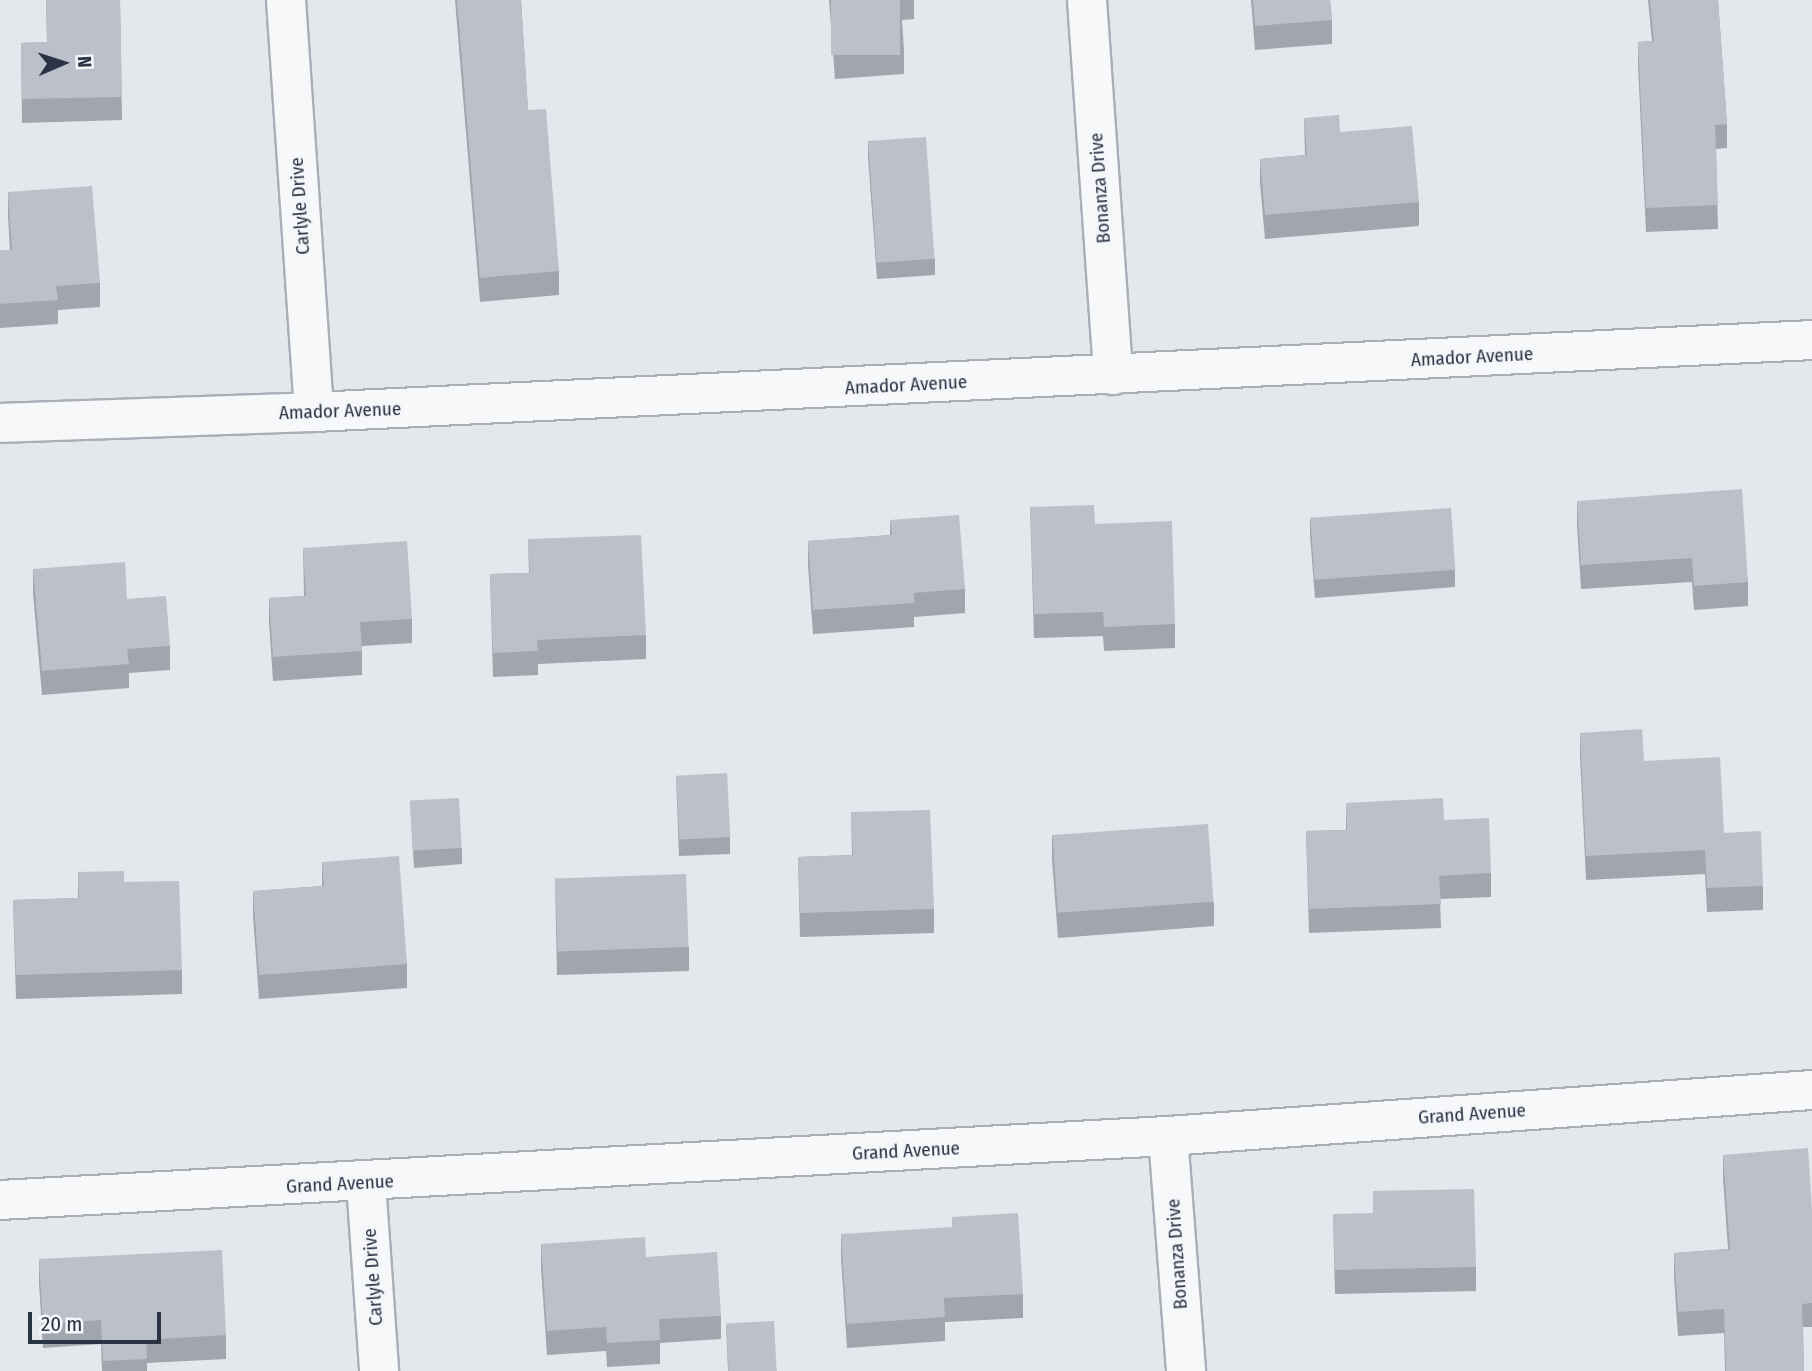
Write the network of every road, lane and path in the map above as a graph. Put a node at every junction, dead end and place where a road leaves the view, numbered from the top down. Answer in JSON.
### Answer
{"nodes":[{"id":1,"x":286,"y":0,"type":"edge"},
{"id":2,"x":1087,"y":0,"type":"edge"},
{"id":3,"x":1812,"y":340,"type":"edge"},
{"id":4,"x":1113,"y":375,"type":"junction"},
{"id":5,"x":314,"y":412,"type":"junction"},
{"id":6,"x":0,"y":423,"type":"edge"},
{"id":7,"x":1812,"y":1090,"type":"edge"},
{"id":8,"x":1168,"y":1136,"type":"junction"},
{"id":9,"x":366,"y":1183,"type":"junction"},
{"id":10,"x":0,"y":1200,"type":"edge"},
{"id":11,"x":379,"y":1371,"type":"edge"},
{"id":12,"x":1185,"y":1371,"type":"edge"}],
"edges":[{"from":1,"to":5,"type":"street","name":"Carlyle Drive"},
{"from":2,"to":4,"type":"street","name":"Bonanza Drive"},
{"from":3,"to":4,"type":"street","name":"Amador Avenue"},
{"from":4,"to":5,"type":"street","name":"Amador Avenue"},
{"from":5,"to":6,"type":"street","name":"Amador Avenue"},
{"from":7,"to":8,"type":"street","name":"Grand Avenue"},
{"from":8,"to":9,"type":"street","name":"Grand Avenue"},
{"from":8,"to":12,"type":"street","name":"Bonanza Drive"},
{"from":9,"to":10,"type":"street","name":"Grand Avenue"},
{"from":9,"to":11,"type":"street","name":"Carlyle Drive"}]}
